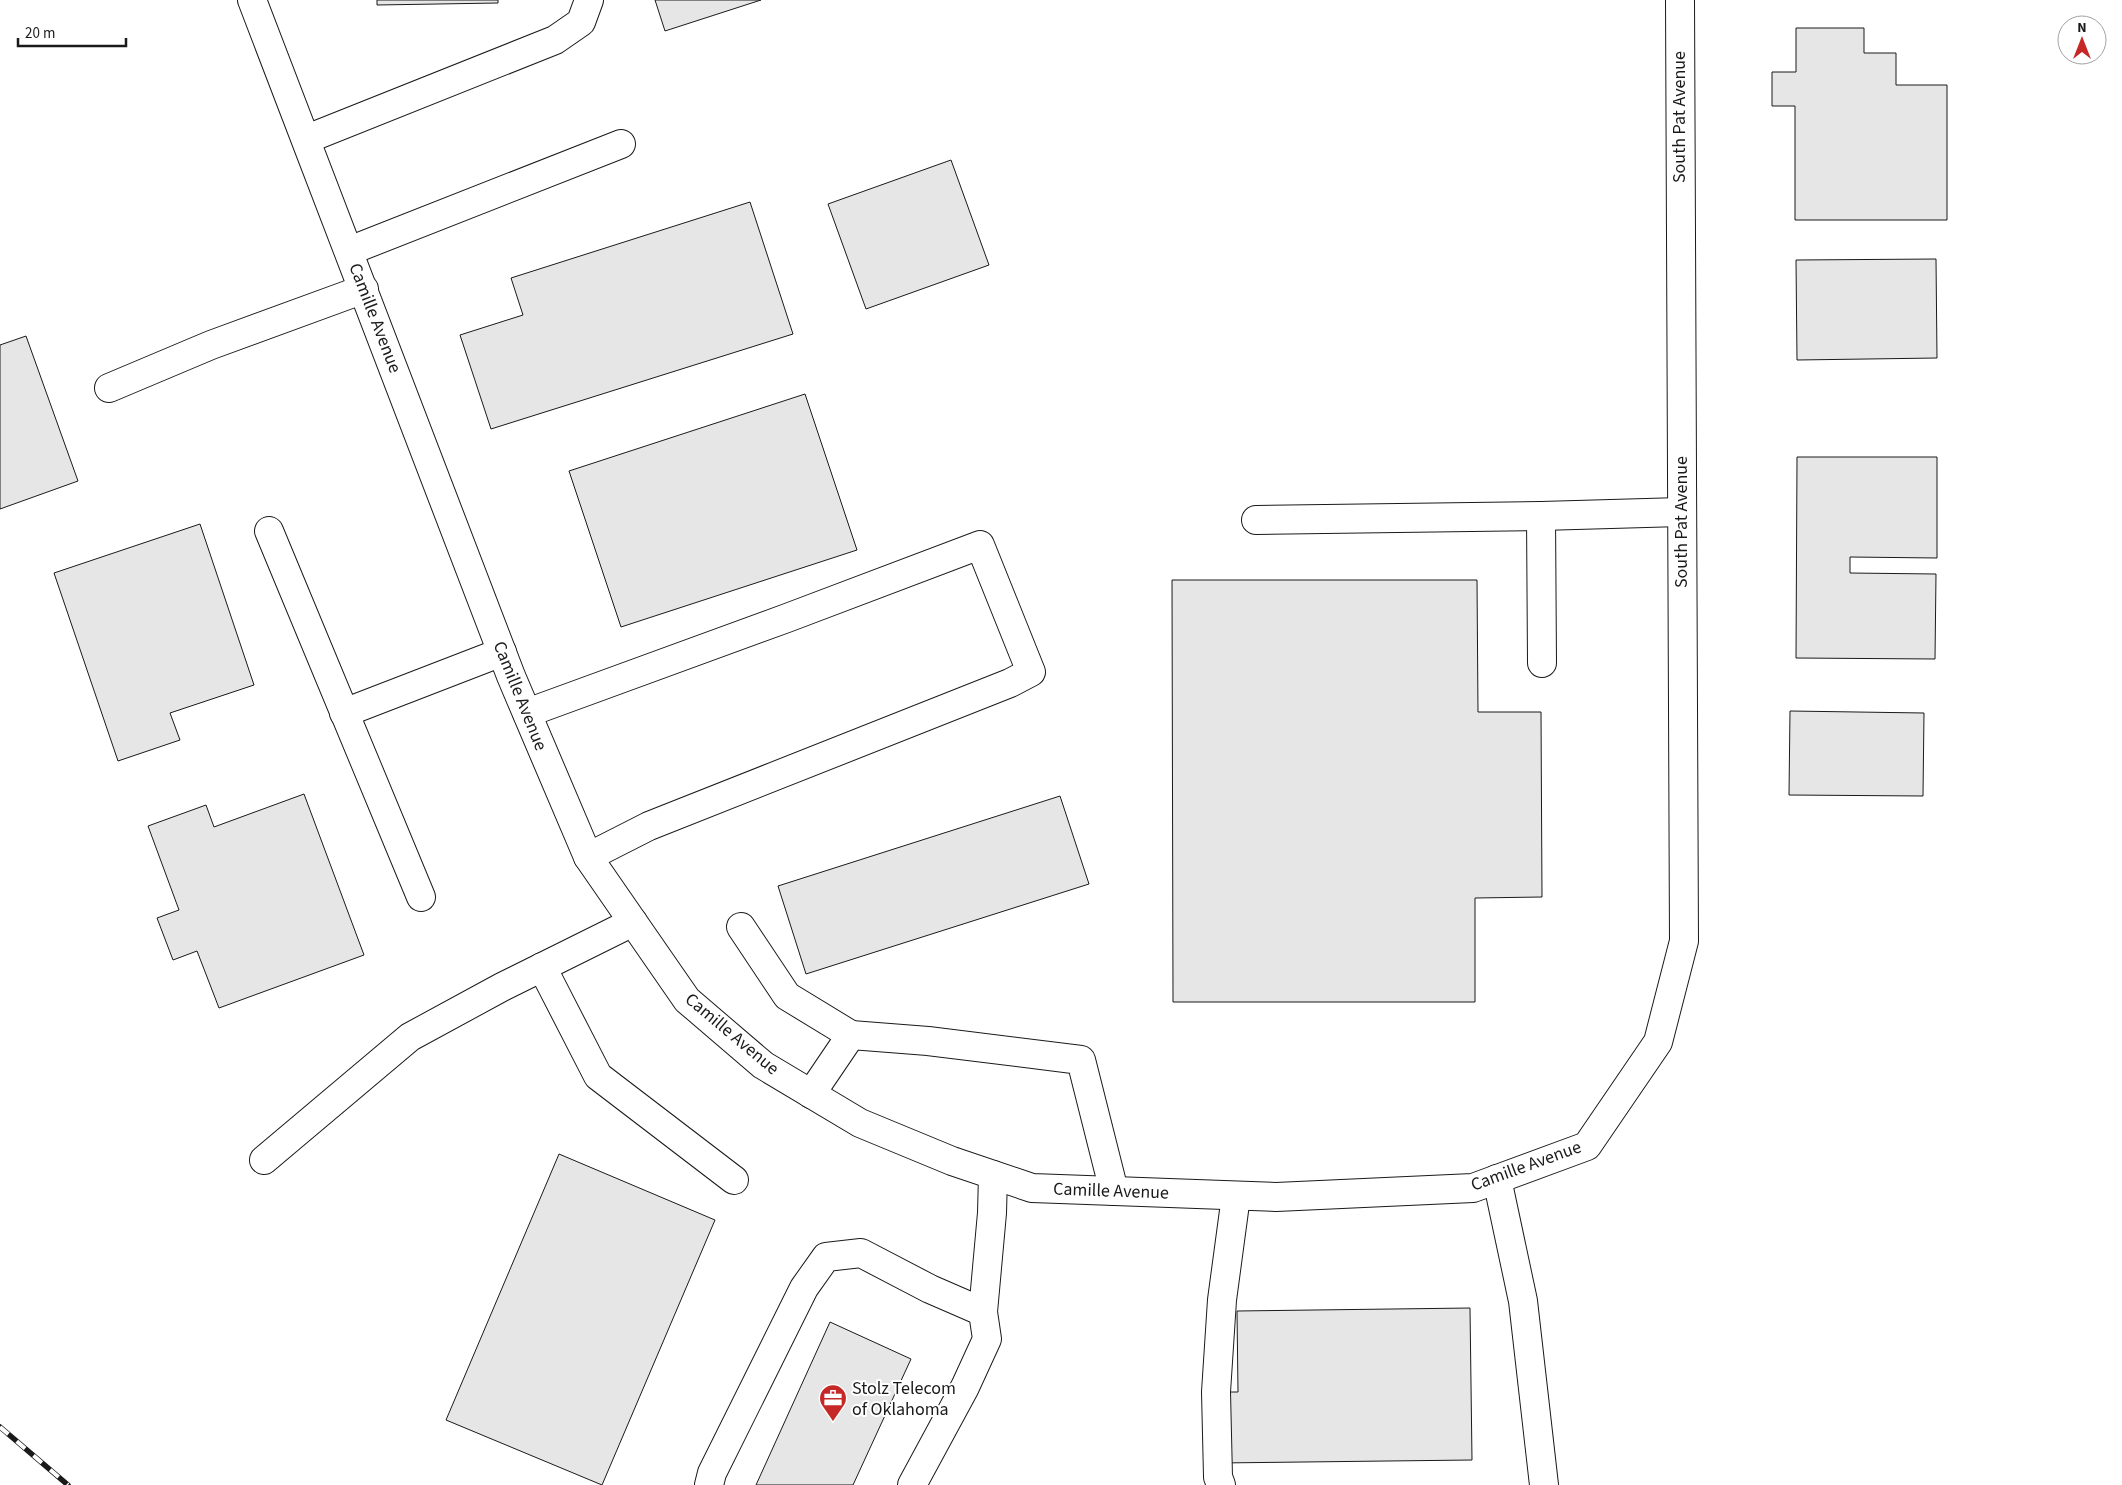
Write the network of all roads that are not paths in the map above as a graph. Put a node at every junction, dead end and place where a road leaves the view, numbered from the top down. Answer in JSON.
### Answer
{"nodes":[{"id":1,"x":252,"y":0,"type":"edge"},
{"id":2,"x":589,"y":0,"type":"edge"},
{"id":3,"x":1680,"y":0,"type":"edge"},
{"id":4,"x":307,"y":140,"type":"junction"},
{"id":5,"x":621,"y":144,"type":"dead end"},
{"id":6,"x":349,"y":251,"type":"junction"},
{"id":7,"x":364,"y":289,"type":"junction"},
{"id":8,"x":109,"y":388,"type":"dead end"},
{"id":9,"x":1681,"y":512,"type":"junction"},
{"id":10,"x":1541,"y":516,"type":"junction"},
{"id":11,"x":1256,"y":520,"type":"dead end"},
{"id":12,"x":269,"y":531,"type":"dead end"},
{"id":13,"x":502,"y":652,"type":"junction"},
{"id":14,"x":1542,"y":663,"type":"dead end"},
{"id":15,"x":344,"y":713,"type":"junction"},
{"id":16,"x":527,"y":713,"type":"junction"},
{"id":17,"x":588,"y":858,"type":"junction"},
{"id":18,"x":421,"y":897,"type":"dead end"},
{"id":19,"x":633,"y":922,"type":"junction"},
{"id":20,"x":741,"y":928,"type":"dead end"},
{"id":21,"x":542,"y":967,"type":"junction"},
{"id":22,"x":851,"y":1035,"type":"junction"},
{"id":23,"x":1658,"y":1042,"type":"joint"},
{"id":24,"x":811,"y":1094,"type":"junction"},
{"id":25,"x":264,"y":1160,"type":"dead end"},
{"id":26,"x":992,"y":1175,"type":"junction"},
{"id":27,"x":1497,"y":1179,"type":"junction"},
{"id":28,"x":734,"y":1180,"type":"dead end"},
{"id":29,"x":1114,"y":1191,"type":"junction"},
{"id":30,"x":1236,"y":1196,"type":"junction"},
{"id":31,"x":983,"y":1312,"type":"junction"},
{"id":32,"x":709,"y":1485,"type":"edge"},
{"id":33,"x":912,"y":1485,"type":"edge"},
{"id":34,"x":1221,"y":1485,"type":"edge"},
{"id":35,"x":1544,"y":1485,"type":"edge"}],
"edges":[{"from":1,"to":4,"type":"street","name":"Camille Avenue"},
{"from":2,"to":4,"type":"street"},
{"from":3,"to":9,"type":"street","name":"South Pat Avenue"},
{"from":4,"to":6,"type":"street","name":"Camille Avenue"},
{"from":5,"to":6,"type":"street"},
{"from":6,"to":7,"type":"street","name":"Camille Avenue"},
{"from":7,"to":8,"type":"street"},
{"from":7,"to":13,"type":"street","name":"Camille Avenue"},
{"from":9,"to":10,"type":"street"},
{"from":9,"to":23,"type":"street","name":"South Pat Avenue"},
{"from":10,"to":11,"type":"street"},
{"from":10,"to":14,"type":"street"},
{"from":12,"to":15,"type":"street"},
{"from":13,"to":15,"type":"street"},
{"from":13,"to":16,"type":"street","name":"Camille Avenue"},
{"from":15,"to":18,"type":"street"},
{"from":16,"to":17,"type":"street","name":"Camille Avenue"},
{"from":16,"to":17,"type":"street"},
{"from":17,"to":19,"type":"street","name":"Camille Avenue"},
{"from":19,"to":21,"type":"street"},
{"from":19,"to":24,"type":"street","name":"Camille Avenue"},
{"from":20,"to":22,"type":"street"},
{"from":21,"to":25,"type":"street"},
{"from":21,"to":28,"type":"street"},
{"from":22,"to":24,"type":"street"},
{"from":22,"to":29,"type":"street"},
{"from":23,"to":27,"type":"street","name":"Camille Avenue"},
{"from":24,"to":26,"type":"street","name":"Camille Avenue"},
{"from":26,"to":29,"type":"street","name":"Camille Avenue"},
{"from":26,"to":31,"type":"street"},
{"from":27,"to":30,"type":"street","name":"Camille Avenue"},
{"from":27,"to":35,"type":"street"},
{"from":29,"to":30,"type":"street","name":"Camille Avenue"},
{"from":30,"to":34,"type":"street"},
{"from":31,"to":32,"type":"street"},
{"from":31,"to":33,"type":"street"}]}
